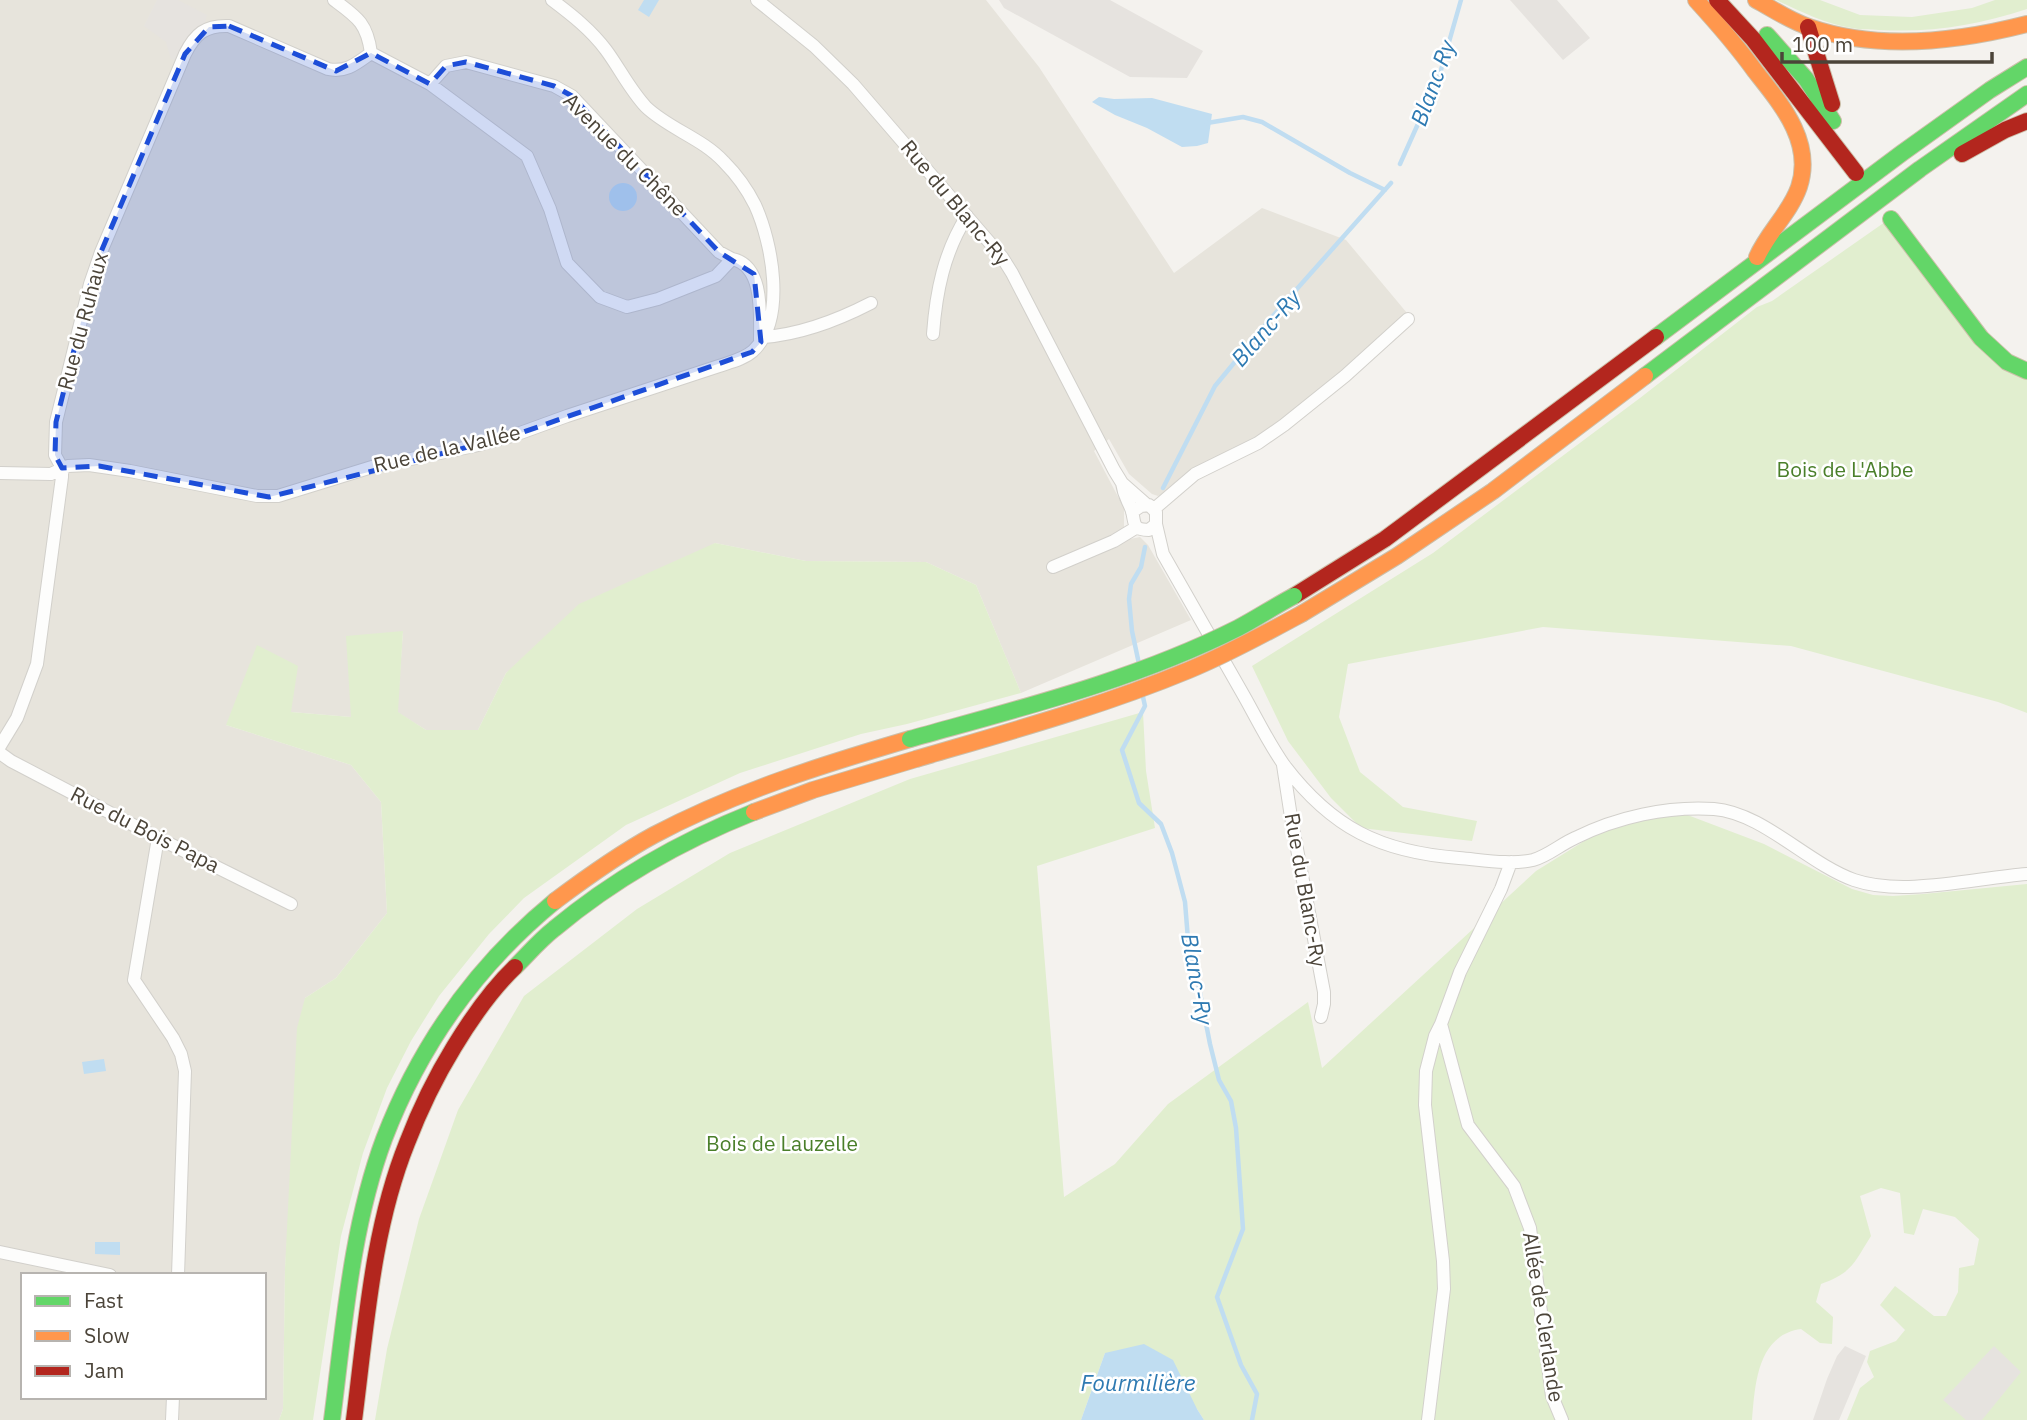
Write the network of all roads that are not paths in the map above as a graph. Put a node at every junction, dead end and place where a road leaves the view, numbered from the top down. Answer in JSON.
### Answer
{"nodes":[{"id":1,"x":334,"y":0,"type":"edge"},
{"id":2,"x":552,"y":0,"type":"edge"},
{"id":3,"x":757,"y":0,"type":"edge"},
{"id":4,"x":1696,"y":0,"type":"edge"},
{"id":5,"x":1717,"y":0,"type":"edge"},
{"id":6,"x":1734,"y":0,"type":"edge"},
{"id":7,"x":1756,"y":0,"type":"edge"},
{"id":8,"x":2027,"y":24,"type":"edge"},
{"id":9,"x":1808,"y":27,"type":"junction"},
{"id":10,"x":371,"y":53,"type":"junction"},
{"id":11,"x":2027,"y":67,"type":"edge"},
{"id":12,"x":430,"y":84,"type":"junction"},
{"id":13,"x":2027,"y":94,"type":"edge"},
{"id":14,"x":2027,"y":121,"type":"edge"},
{"id":15,"x":1839,"y":130,"type":"junction"},
{"id":16,"x":1920,"y":170,"type":"junction"},
{"id":17,"x":967,"y":216,"type":"junction"},
{"id":18,"x":732,"y":259,"type":"junction"},
{"id":19,"x":1755,"y":264,"type":"junction"},
{"id":20,"x":872,"y":303,"type":"dead end"},
{"id":21,"x":1408,"y":319,"type":"dead end"},
{"id":22,"x":933,"y":334,"type":"dead end"},
{"id":23,"x":762,"y":339,"type":"junction"},
{"id":24,"x":2027,"y":356,"type":"edge"},
{"id":25,"x":2027,"y":371,"type":"edge"},
{"id":26,"x":62,"y":468,"type":"junction"},
{"id":27,"x":0,"y":473,"type":"edge"},
{"id":28,"x":1122,"y":483,"type":"junction"},
{"id":29,"x":1151,"y":507,"type":"junction"},
{"id":30,"x":1132,"y":512,"type":"junction"},
{"id":31,"x":1156,"y":523,"type":"junction"},
{"id":32,"x":1140,"y":528,"type":"junction"},
{"id":33,"x":1163,"y":554,"type":"junction"},
{"id":34,"x":1053,"y":567,"type":"dead end"},
{"id":35,"x":0,"y":746,"type":"edge"},
{"id":36,"x":0,"y":753,"type":"edge"},
{"id":37,"x":1283,"y":763,"type":"junction"},
{"id":38,"x":158,"y":838,"type":"junction"},
{"id":39,"x":1511,"y":862,"type":"junction"},
{"id":40,"x":2027,"y":874,"type":"edge"},
{"id":41,"x":291,"y":904,"type":"dead end"},
{"id":42,"x":1321,"y":1017,"type":"dead end"},
{"id":43,"x":1441,"y":1024,"type":"junction"},
{"id":44,"x":0,"y":1252,"type":"edge"},
{"id":45,"x":100,"y":1273,"type":"edge"},
{"id":46,"x":178,"y":1273,"type":"edge"},
{"id":47,"x":173,"y":1399,"type":"edge"},
{"id":48,"x":172,"y":1420,"type":"edge"},
{"id":49,"x":332,"y":1420,"type":"edge"},
{"id":50,"x":354,"y":1420,"type":"edge"},
{"id":51,"x":1428,"y":1420,"type":"edge"},
{"id":52,"x":1562,"y":1420,"type":"edge"}],
"edges":[{"from":1,"to":10,"type":"street"},
{"from":2,"to":23,"type":"street"},
{"from":3,"to":17,"type":"street","name":"Rue du Blanc-Ry"},
{"from":4,"to":19,"type":"highway"},
{"from":5,"to":15,"type":"highway"},
{"from":6,"to":15,"type":"highway"},
{"from":7,"to":9,"type":"highway"},
{"from":8,"to":9,"type":"highway"},
{"from":9,"to":15,"type":"highway"},
{"from":10,"to":12,"type":"street"},
{"from":10,"to":26,"type":"street","name":"Rue du Ruhaux"},
{"from":11,"to":19,"type":"highway"},
{"from":12,"to":18,"type":"street","name":"Avenue du Chêne"},
{"from":12,"to":18,"type":"street"},
{"from":13,"to":16,"type":"highway"},
{"from":14,"to":16,"type":"highway"},
{"from":16,"to":50,"type":"highway","bridge":true},
{"from":17,"to":22,"type":"street"},
{"from":17,"to":28,"type":"street","name":"Rue du Blanc-Ry"},
{"from":18,"to":23,"type":"street","name":"Avenue du Chêne"},
{"from":19,"to":49,"type":"highway","bridge":true},
{"from":20,"to":23,"type":"street"},
{"from":21,"to":29,"type":"street"},
{"from":23,"to":26,"type":"street","name":"Rue de la Vallée"},
{"from":24,"to":25,"type":"highway"},
{"from":26,"to":27,"type":"street","name":"Rue de la Vallée"},
{"from":26,"to":35,"type":"street"},
{"from":28,"to":29,"type":"street","name":"Rue du Blanc-Ry"},
{"from":28,"to":30,"type":"street","name":"Rue du Blanc-Ry"},
{"from":29,"to":30,"type":"street"},
{"from":29,"to":31,"type":"street","name":"Rue du Blanc-Ry"},
{"from":30,"to":32,"type":"street","name":"Rue du Blanc-Ry"},
{"from":31,"to":32,"type":"street"},
{"from":31,"to":33,"type":"street","name":"Rue du Blanc-Ry"},
{"from":32,"to":33,"type":"street","name":"Rue du Blanc-Ry"},
{"from":32,"to":34,"type":"street"},
{"from":33,"to":37,"type":"street","name":"Rue du Blanc-Ry"},
{"from":36,"to":38,"type":"street","name":"Rue du Bois Papa"},
{"from":37,"to":39,"type":"street","name":"Rue du Blanc-Ry"},
{"from":37,"to":42,"type":"street","name":"Rue du Blanc-Ry"},
{"from":38,"to":41,"type":"street","name":"Rue du Bois Papa"},
{"from":38,"to":46,"type":"street"},
{"from":39,"to":40,"type":"street","name":"Rue du Blanc-Ry"},
{"from":39,"to":43,"type":"street"},
{"from":43,"to":51,"type":"street"},
{"from":43,"to":52,"type":"street","name":"Allée de Clerlande"},
{"from":44,"to":45,"type":"street"},
{"from":47,"to":48,"type":"street"}]}
